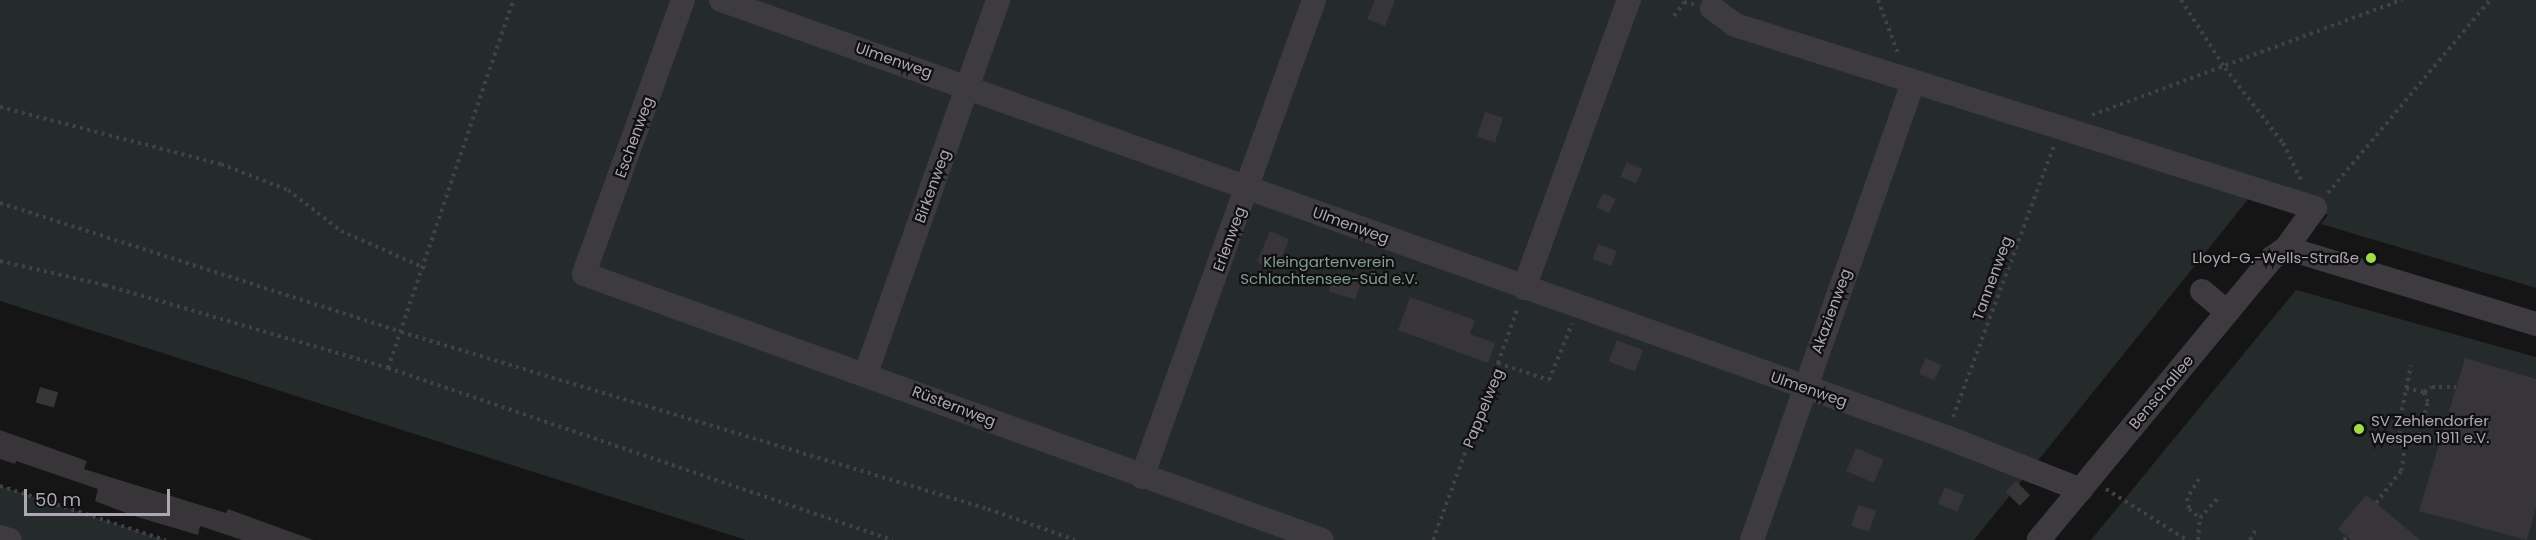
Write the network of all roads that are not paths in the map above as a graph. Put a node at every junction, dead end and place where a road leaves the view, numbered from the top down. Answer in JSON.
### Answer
{"nodes":[{"id":1,"x":683,"y":0,"type":"edge"},
{"id":2,"x":721,"y":0,"type":"edge"},
{"id":3,"x":998,"y":0,"type":"edge"},
{"id":4,"x":1314,"y":0,"type":"edge"},
{"id":5,"x":1629,"y":0,"type":"edge"},
{"id":6,"x":1712,"y":8,"type":"dead end"},
{"id":7,"x":1910,"y":81,"type":"junction"},
{"id":8,"x":968,"y":86,"type":"junction"},
{"id":9,"x":1248,"y":187,"type":"junction"},
{"id":10,"x":2286,"y":248,"type":"junction"},
{"id":11,"x":584,"y":274,"type":"joint"},
{"id":12,"x":1524,"y":288,"type":"junction"},
{"id":13,"x":2202,"y":291,"type":"dead end"},
{"id":14,"x":2227,"y":312,"type":"junction"},
{"id":15,"x":2536,"y":324,"type":"edge"},
{"id":16,"x":866,"y":373,"type":"junction"},
{"id":17,"x":1804,"y":387,"type":"junction"},
{"id":18,"x":1142,"y":477,"type":"junction"},
{"id":19,"x":2092,"y":488,"type":"junction"},
{"id":20,"x":0,"y":537,"type":"edge"},
{"id":21,"x":10,"y":540,"type":"edge"},
{"id":22,"x":1322,"y":540,"type":"edge"},
{"id":23,"x":1752,"y":540,"type":"edge"},
{"id":24,"x":2039,"y":540,"type":"edge"}],
"edges":[{"from":1,"to":11,"type":"street","name":"Eschenweg"},
{"from":2,"to":8,"type":"street","name":"Ulmenweg"},
{"from":3,"to":8,"type":"street","name":"Birkenweg"},
{"from":4,"to":9,"type":"street","name":"Erlenweg"},
{"from":5,"to":12,"type":"street"},
{"from":6,"to":7,"type":"street"},
{"from":7,"to":10,"type":"street","name":"Benschallee"},
{"from":7,"to":17,"type":"street","name":"Akazienweg"},
{"from":8,"to":9,"type":"street","name":"Ulmenweg"},
{"from":8,"to":16,"type":"street","name":"Birkenweg"},
{"from":9,"to":12,"type":"street","name":"Ulmenweg"},
{"from":9,"to":18,"type":"street","name":"Erlenweg"},
{"from":10,"to":14,"type":"street","name":"Benschallee"},
{"from":10,"to":15,"type":"street"},
{"from":11,"to":16,"type":"street","name":"Rüsternweg"},
{"from":12,"to":17,"type":"street","name":"Ulmenweg"},
{"from":13,"to":14,"type":"street"},
{"from":14,"to":19,"type":"street","name":"Benschallee"},
{"from":16,"to":18,"type":"street","name":"Rüsternweg"},
{"from":17,"to":19,"type":"street","name":"Ulmenweg"},
{"from":17,"to":23,"type":"street","name":"Akazienweg"},
{"from":18,"to":22,"type":"street","name":"Rüsternweg"},
{"from":19,"to":24,"type":"street","name":"Benschallee"},
{"from":20,"to":21,"type":"street"}]}
